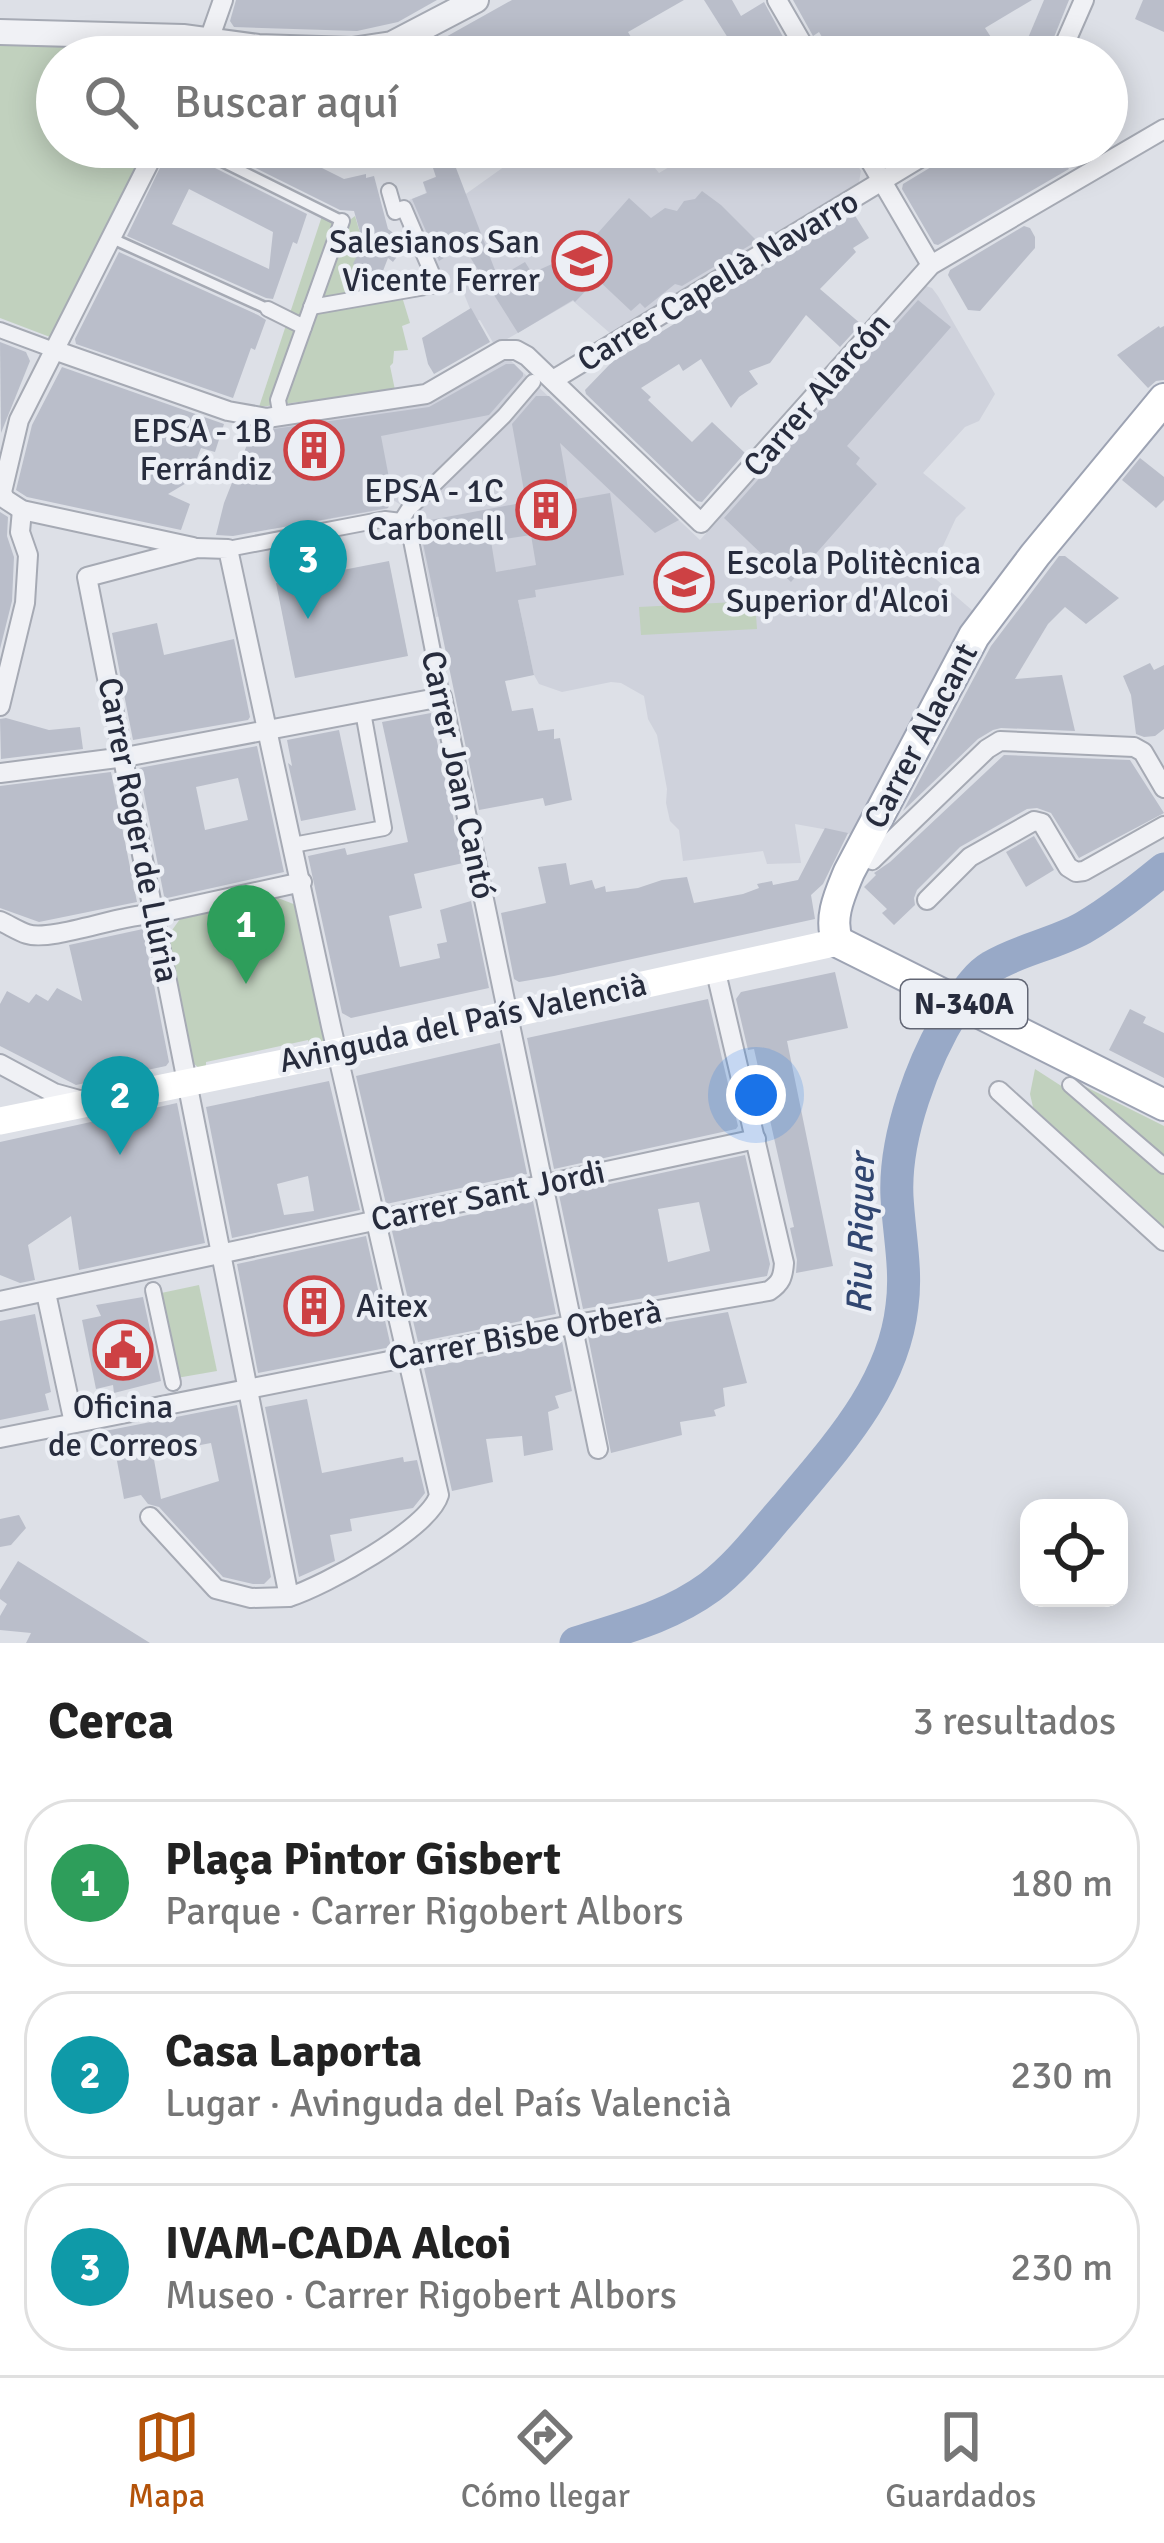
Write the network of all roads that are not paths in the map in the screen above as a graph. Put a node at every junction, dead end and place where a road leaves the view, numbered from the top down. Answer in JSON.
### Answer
{"nodes":[{"id":1,"x":223,"y":0,"type":"edge"},
{"id":2,"x":476,"y":0,"type":"edge"},
{"id":3,"x":777,"y":0,"type":"edge"},
{"id":4,"x":1084,"y":0,"type":"edge"},
{"id":5,"x":0,"y":32,"type":"edge"},
{"id":6,"x":52,"y":36,"type":"edge"},
{"id":7,"x":211,"y":36,"type":"edge"},
{"id":8,"x":410,"y":36,"type":"edge"},
{"id":9,"x":798,"y":36,"type":"edge"},
{"id":10,"x":1068,"y":36,"type":"edge"},
{"id":11,"x":1164,"y":129,"type":"edge"},
{"id":12,"x":1128,"y":150,"type":"edge"},
{"id":13,"x":146,"y":168,"type":"edge"},
{"id":14,"x":235,"y":168,"type":"edge"},
{"id":15,"x":874,"y":168,"type":"edge"},
{"id":16,"x":903,"y":168,"type":"edge"},
{"id":17,"x":1098,"y":168,"type":"edge"},
{"id":18,"x":882,"y":181,"type":"junction"},
{"id":19,"x":389,"y":191,"type":"dead end"},
{"id":20,"x":342,"y":221,"type":"joint"},
{"id":21,"x":111,"y":238,"type":"junction"},
{"id":22,"x":932,"y":266,"type":"junction"},
{"id":23,"x":311,"y":307,"type":"junction"},
{"id":24,"x":268,"y":309,"type":"joint"},
{"id":25,"x":304,"y":327,"type":"junction"},
{"id":26,"x":0,"y":330,"type":"edge"},
{"id":27,"x":54,"y":350,"type":"junction"},
{"id":28,"x":543,"y":381,"type":"junction"},
{"id":29,"x":1164,"y":399,"type":"edge"},
{"id":30,"x":281,"y":417,"type":"junction"},
{"id":31,"x":2,"y":495,"type":"edge"},
{"id":32,"x":22,"y":510,"type":"junction"},
{"id":33,"x":405,"y":528,"type":"junction"},
{"id":34,"x":196,"y":548,"type":"junction"},
{"id":35,"x":229,"y":549,"type":"junction"},
{"id":36,"x":442,"y":697,"type":"junction"},
{"id":37,"x":0,"y":706,"type":"edge"},
{"id":38,"x":362,"y":712,"type":"junction"},
{"id":39,"x":268,"y":730,"type":"junction"},
{"id":40,"x":125,"y":757,"type":"junction"},
{"id":41,"x":0,"y":773,"type":"edge"},
{"id":42,"x":1164,"y":788,"type":"edge"},
{"id":43,"x":1164,"y":826,"type":"edge"},
{"id":44,"x":864,"y":840,"type":"junction"},
{"id":45,"x":293,"y":845,"type":"junction"},
{"id":46,"x":302,"y":883,"type":"junction"},
{"id":47,"x":927,"y":900,"type":"dead end"},
{"id":48,"x":155,"y":914,"type":"junction"},
{"id":49,"x":0,"y":921,"type":"edge"},
{"id":50,"x":836,"y":929,"type":"junction"},
{"id":51,"x":715,"y":968,"type":"junction"},
{"id":52,"x":508,"y":1014,"type":"junction"},
{"id":53,"x":338,"y":1052,"type":"junction"},
{"id":54,"x":0,"y":1064,"type":"edge"},
{"id":55,"x":1080,"y":1076,"type":"junction"},
{"id":56,"x":188,"y":1082,"type":"junction"},
{"id":57,"x":999,"y":1091,"type":"dead end"},
{"id":58,"x":88,"y":1102,"type":"junction"},
{"id":59,"x":1164,"y":1105,"type":"edge"},
{"id":60,"x":0,"y":1121,"type":"edge"},
{"id":61,"x":756,"y":1139,"type":"junction"},
{"id":62,"x":1164,"y":1166,"type":"edge"},
{"id":63,"x":543,"y":1184,"type":"junction"},
{"id":64,"x":378,"y":1220,"type":"junction"},
{"id":65,"x":1164,"y":1241,"type":"edge"},
{"id":66,"x":220,"y":1253,"type":"junction"},
{"id":67,"x":153,"y":1290,"type":"dead end"},
{"id":68,"x":46,"y":1293,"type":"junction"},
{"id":69,"x":0,"y":1301,"type":"edge"},
{"id":70,"x":571,"y":1325,"type":"junction"},
{"id":71,"x":408,"y":1357,"type":"junction"},
{"id":72,"x":173,"y":1383,"type":"dead end"},
{"id":73,"x":248,"y":1388,"type":"junction"},
{"id":74,"x":74,"y":1423,"type":"junction"},
{"id":75,"x":0,"y":1438,"type":"edge"},
{"id":76,"x":598,"y":1449,"type":"dead end"},
{"id":77,"x":150,"y":1517,"type":"dead end"},
{"id":78,"x":289,"y":1597,"type":"junction"}],
"edges":[{"from":1,"to":7,"type":"street"},
{"from":2,"to":8,"type":"street"},
{"from":3,"to":9,"type":"street"},
{"from":4,"to":10,"type":"street"},
{"from":5,"to":6,"type":"street"},
{"from":11,"to":12,"type":"street","name":"Carrer Alarcón"},
{"from":13,"to":21,"type":"street"},
{"from":14,"to":20,"type":"lane"},
{"from":15,"to":18,"type":"street"},
{"from":16,"to":18,"type":"street","name":"Carrer Capellà Navarro"},
{"from":17,"to":22,"type":"street","name":"Carrer Alarcón"},
{"from":18,"to":22,"type":"street"},
{"from":18,"to":28,"type":"street","name":"Carrer Capellà Navarro"},
{"from":19,"to":23,"type":"street"},
{"from":20,"to":23,"type":"street"},
{"from":21,"to":24,"type":"lane"},
{"from":21,"to":27,"type":"street"},
{"from":22,"to":28,"type":"street","name":"Carrer Alarcón"},
{"from":23,"to":25,"type":"street"},
{"from":24,"to":25,"type":"street"},
{"from":25,"to":30,"type":"street"},
{"from":26,"to":27,"type":"street"},
{"from":27,"to":30,"type":"street"},
{"from":27,"to":31,"type":"street"},
{"from":28,"to":30,"type":"street"},
{"from":28,"to":33,"type":"street"},
{"from":29,"to":44,"type":"main road","name":"Carrer Alacant"},
{"from":31,"to":32,"type":"street"},
{"from":32,"to":34,"type":"street"},
{"from":32,"to":37,"type":"street"},
{"from":33,"to":35,"type":"street"},
{"from":33,"to":36,"type":"street","name":"Carrer Joan Cantó"},
{"from":34,"to":35,"type":"street"},
{"from":34,"to":40,"type":"street","name":"Carrer Roger de Llúria"},
{"from":35,"to":39,"type":"street"},
{"from":36,"to":38,"type":"street"},
{"from":36,"to":52,"type":"street","name":"Carrer Joan Cantó"},
{"from":38,"to":39,"type":"street"},
{"from":38,"to":45,"type":"street"},
{"from":39,"to":40,"type":"street"},
{"from":39,"to":45,"type":"street"},
{"from":40,"to":41,"type":"street"},
{"from":40,"to":48,"type":"street","name":"Carrer Roger de Llúria"},
{"from":42,"to":44,"type":"street"},
{"from":43,"to":47,"type":"street"},
{"from":44,"to":50,"type":"main road","name":"Carrer Alacant"},
{"from":45,"to":46,"type":"street"},
{"from":46,"to":48,"type":"street"},
{"from":46,"to":53,"type":"street"},
{"from":48,"to":49,"type":"street"},
{"from":48,"to":56,"type":"street","name":"Carrer Roger de Llúria"},
{"from":50,"to":51,"type":"main road","name":"Avinguda del País Valencià"},
{"from":50,"to":55,"type":"main road","number":"N-340A"},
{"from":51,"to":52,"type":"main road","name":"Avinguda del País Valencià"},
{"from":51,"to":61,"type":"street"},
{"from":52,"to":53,"type":"main road","name":"Avinguda del País Valencià"},
{"from":52,"to":63,"type":"street","name":"Carrer Joan Cantó"},
{"from":53,"to":56,"type":"main road","name":"Avinguda del País Valencià"},
{"from":53,"to":64,"type":"street"},
{"from":54,"to":58,"type":"street"},
{"from":55,"to":59,"type":"main road"},
{"from":55,"to":62,"type":"street"},
{"from":56,"to":58,"type":"main road","name":"Avinguda del País Valencià"},
{"from":56,"to":66,"type":"street","name":"Carrer Roger de Llúria"},
{"from":57,"to":65,"type":"street"},
{"from":58,"to":60,"type":"main road","name":"Avinguda del País Valencià"},
{"from":61,"to":63,"type":"street","name":"Carrer Sant Jordi"},
{"from":61,"to":70,"type":"street","name":"Carrer Bisbe Orberà"},
{"from":63,"to":64,"type":"street","name":"Carrer Sant Jordi"},
{"from":63,"to":70,"type":"street","name":"Carrer Joan Cantó"},
{"from":64,"to":66,"type":"street","name":"Carrer Sant Jordi"},
{"from":64,"to":71,"type":"street"},
{"from":66,"to":68,"type":"street","name":"Carrer Sant Jordi"},
{"from":66,"to":73,"type":"street","name":"Carrer Roger de Llúria"},
{"from":67,"to":72,"type":"street"},
{"from":68,"to":69,"type":"street","name":"Carrer Sant Jordi"},
{"from":68,"to":74,"type":"street"},
{"from":70,"to":71,"type":"street","name":"Carrer Bisbe Orberà"},
{"from":70,"to":76,"type":"street","name":"Carrer Joan Cantó"},
{"from":71,"to":73,"type":"street","name":"Carrer Bisbe Orberà"},
{"from":71,"to":78,"type":"street"},
{"from":73,"to":74,"type":"street","name":"Carrer Bisbe Orberà"},
{"from":73,"to":78,"type":"street","name":"Carrer Roger de Llúria"},
{"from":74,"to":75,"type":"street","name":"Carrer Bisbe Orberà"},
{"from":77,"to":78,"type":"street"}]}
